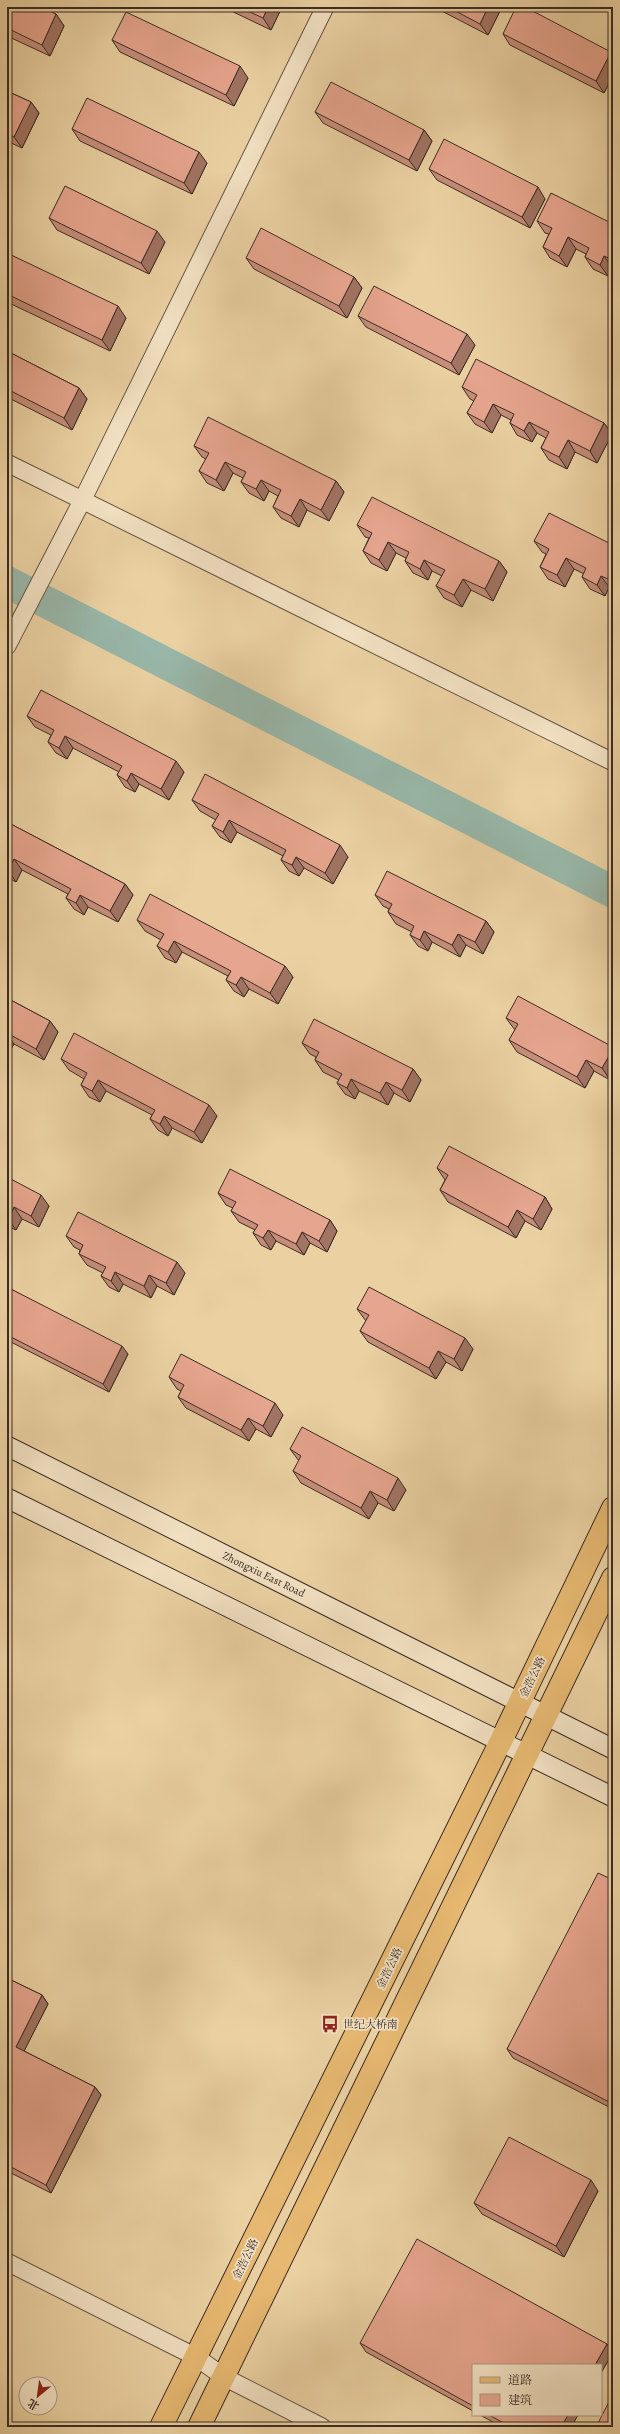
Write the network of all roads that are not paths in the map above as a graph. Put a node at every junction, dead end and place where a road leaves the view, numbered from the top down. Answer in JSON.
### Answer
{"nodes":[{"id":1,"x":325,"y":7,"type":"edge"},
{"id":2,"x":7,"y":463,"type":"edge"},
{"id":3,"x":83,"y":499,"type":"junction"},
{"id":4,"x":7,"y":646,"type":"edge"},
{"id":5,"x":613,"y":762,"type":"edge"},
{"id":6,"x":7,"y":1446,"type":"edge"},
{"id":7,"x":7,"y":1498,"type":"edge"},
{"id":8,"x":613,"y":1508,"type":"edge"},
{"id":9,"x":613,"y":1578,"type":"edge"},
{"id":10,"x":520,"y":1701,"type":"junction"},
{"id":11,"x":546,"y":1714,"type":"junction"},
{"id":12,"x":501,"y":1741,"type":"junction"},
{"id":13,"x":613,"y":1748,"type":"edge"},
{"id":14,"x":526,"y":1754,"type":"junction"},
{"id":15,"x":613,"y":1797,"type":"edge"},
{"id":16,"x":7,"y":2262,"type":"edge"},
{"id":17,"x":196,"y":2357,"type":"junction"},
{"id":18,"x":224,"y":2377,"type":"junction"},
{"id":19,"x":162,"y":2427,"type":"edge"},
{"id":20,"x":199,"y":2427,"type":"edge"},
{"id":21,"x":322,"y":2427,"type":"edge"}],
"edges":[{"from":1,"to":3,"type":"street"},
{"from":2,"to":3,"type":"street"},
{"from":3,"to":4,"type":"street"},
{"from":3,"to":5,"type":"street"},
{"from":6,"to":10,"type":"main road","name":"Zhongxiu East Road"},
{"from":7,"to":12,"type":"main road"},
{"from":8,"to":10,"type":"main road","name":"金浩公路"},
{"from":9,"to":11,"type":"main road"},
{"from":10,"to":11,"type":"main road","name":"Zhongxiu East Road"},
{"from":10,"to":12,"type":"main road","name":"金浩公路"},
{"from":11,"to":13,"type":"main road"},
{"from":11,"to":14,"type":"main road"},
{"from":12,"to":14,"type":"main road"},
{"from":12,"to":17,"type":"main road","name":"金浩公路"},
{"from":14,"to":15,"type":"main road"},
{"from":14,"to":18,"type":"main road"},
{"from":16,"to":17,"type":"street"},
{"from":17,"to":18,"type":"street"},
{"from":17,"to":19,"type":"main road","name":"金浩公路"},
{"from":18,"to":20,"type":"main road"},
{"from":18,"to":21,"type":"street"}]}
